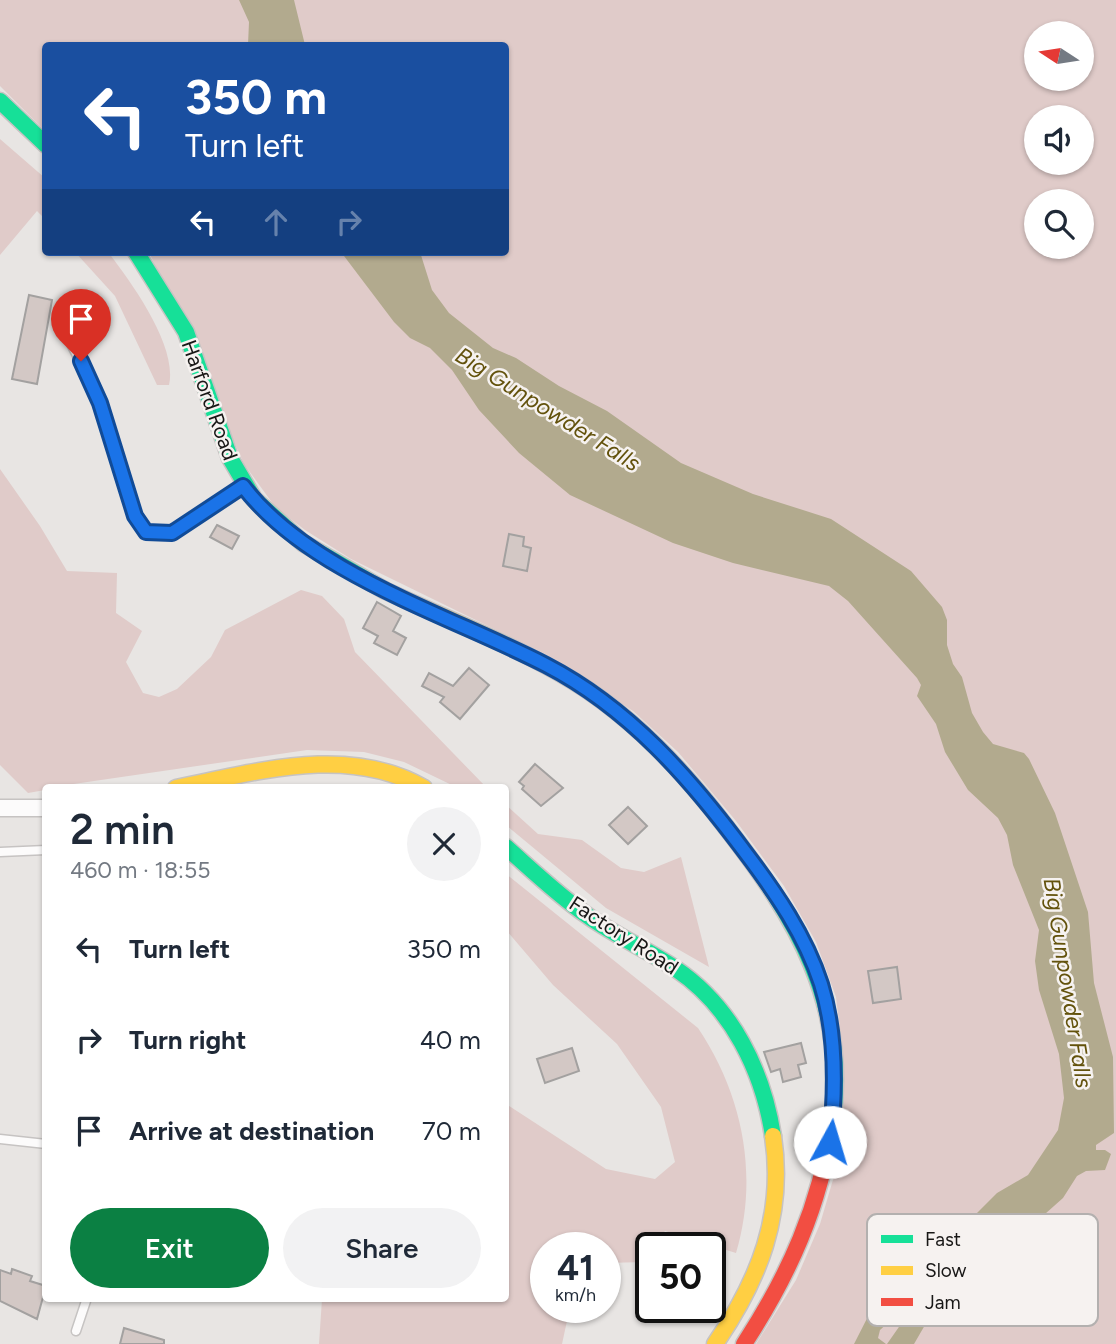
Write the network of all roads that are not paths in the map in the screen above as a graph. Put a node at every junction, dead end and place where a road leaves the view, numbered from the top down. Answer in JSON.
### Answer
{"nodes":[{"id":1,"x":0,"y":101,"type":"edge"},
{"id":2,"x":42,"y":141,"type":"edge"},
{"id":3,"x":139,"y":256,"type":"edge"},
{"id":4,"x":65,"y":332,"type":"dead end"},
{"id":5,"x":243,"y":486,"type":"junction"},
{"id":6,"x":200,"y":784,"type":"edge"},
{"id":7,"x":416,"y":784,"type":"edge"},
{"id":8,"x":0,"y":808,"type":"edge"},
{"id":9,"x":42,"y":808,"type":"edge"},
{"id":10,"x":42,"y":850,"type":"edge"},
{"id":11,"x":509,"y":850,"type":"edge"},
{"id":12,"x":0,"y":852,"type":"edge"},
{"id":13,"x":0,"y":1139,"type":"edge"},
{"id":14,"x":42,"y":1144,"type":"edge"},
{"id":15,"x":86,"y":1302,"type":"edge"},
{"id":16,"x":76,"y":1331,"type":"dead end"},
{"id":17,"x":715,"y":1344,"type":"edge"},
{"id":18,"x":744,"y":1344,"type":"edge"}],
"edges":[{"from":1,"to":2,"type":"main road"},
{"from":3,"to":5,"type":"main road","name":"Harford Road"},
{"from":4,"to":5,"type":"lane"},
{"from":5,"to":18,"type":"main road","name":"Harford Road"},
{"from":6,"to":7,"type":"main road"},
{"from":8,"to":9,"type":"street"},
{"from":10,"to":12,"type":"lane"},
{"from":11,"to":17,"type":"main road","name":"Factory Road"},
{"from":13,"to":14,"type":"lane"},
{"from":15,"to":16,"type":"lane"}]}
